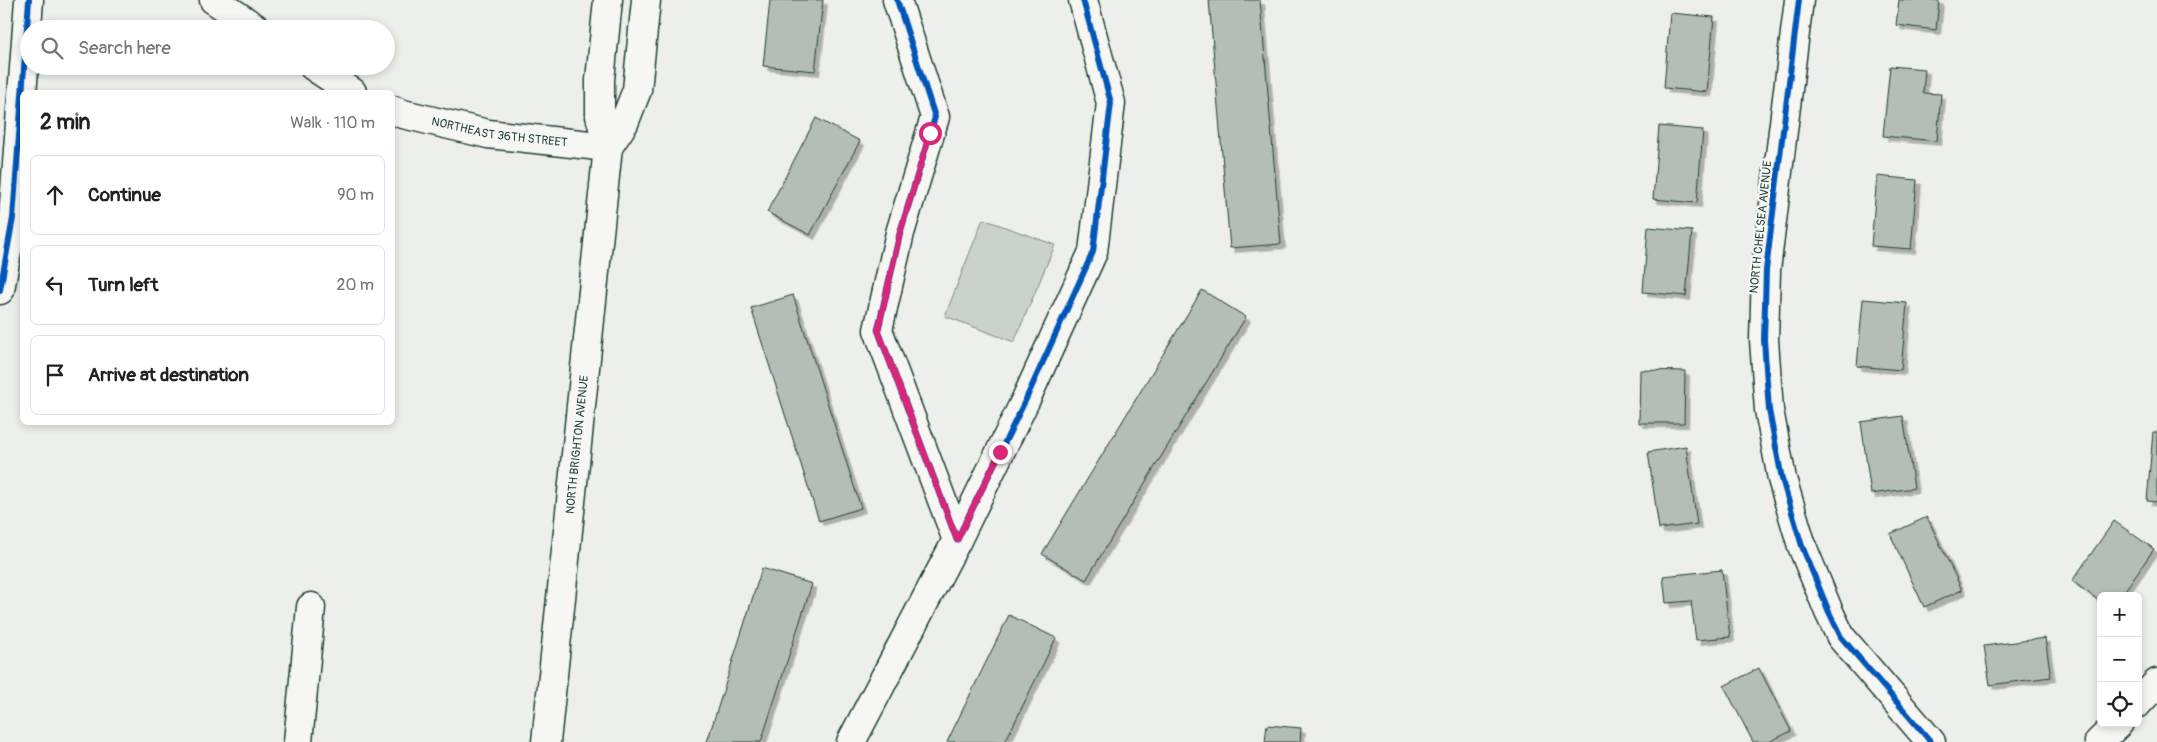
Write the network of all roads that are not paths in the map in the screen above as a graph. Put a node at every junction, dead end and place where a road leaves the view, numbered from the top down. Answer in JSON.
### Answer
{"nodes":[{"id":1,"x":29,"y":0,"type":"edge"},
{"id":2,"x":214,"y":0,"type":"edge"},
{"id":3,"x":608,"y":0,"type":"edge"},
{"id":4,"x":646,"y":0,"type":"edge"},
{"id":5,"x":897,"y":0,"type":"edge"},
{"id":6,"x":1084,"y":0,"type":"edge"},
{"id":7,"x":1800,"y":0,"type":"edge"},
{"id":8,"x":28,"y":20,"type":"edge"},
{"id":9,"x":244,"y":20,"type":"edge"},
{"id":10,"x":23,"y":75,"type":"edge"},
{"id":11,"x":326,"y":75,"type":"edge"},
{"id":12,"x":22,"y":90,"type":"edge"},
{"id":13,"x":349,"y":90,"type":"edge"},
{"id":14,"x":395,"y":111,"type":"edge"},
{"id":15,"x":20,"y":123,"type":"edge"},
{"id":16,"x":608,"y":147,"type":"junction"},
{"id":17,"x":0,"y":290,"type":"edge"},
{"id":18,"x":957,"y":540,"type":"junction"},
{"id":19,"x":311,"y":607,"type":"dead end"},
{"id":20,"x":2157,"y":683,"type":"edge"},
{"id":21,"x":2142,"y":699,"type":"edge"},
{"id":22,"x":2115,"y":727,"type":"edge"},
{"id":23,"x":298,"y":742,"type":"edge"},
{"id":24,"x":546,"y":742,"type":"edge"},
{"id":25,"x":851,"y":742,"type":"edge"},
{"id":26,"x":1931,"y":742,"type":"edge"},
{"id":27,"x":2099,"y":742,"type":"edge"}],
"edges":[{"from":1,"to":8,"type":"street"},
{"from":2,"to":9,"type":"street"},
{"from":3,"to":16,"type":"street","name":"NORTH BRIGHTON AVENUE"},
{"from":4,"to":16,"type":"street","name":"NORTH BRIGHTON AVENUE"},
{"from":5,"to":18,"type":"street"},
{"from":6,"to":18,"type":"street"},
{"from":7,"to":26,"type":"street","name":"NORTH CHELSEA AVENUE"},
{"from":10,"to":12,"type":"street"},
{"from":11,"to":13,"type":"street"},
{"from":14,"to":16,"type":"street","name":"NORTHEAST 36TH STREET"},
{"from":15,"to":17,"type":"street"},
{"from":16,"to":24,"type":"street","name":"NORTH BRIGHTON AVENUE"},
{"from":18,"to":25,"type":"street"},
{"from":19,"to":23,"type":"street"},
{"from":20,"to":21,"type":"street"},
{"from":22,"to":27,"type":"street"}]}
